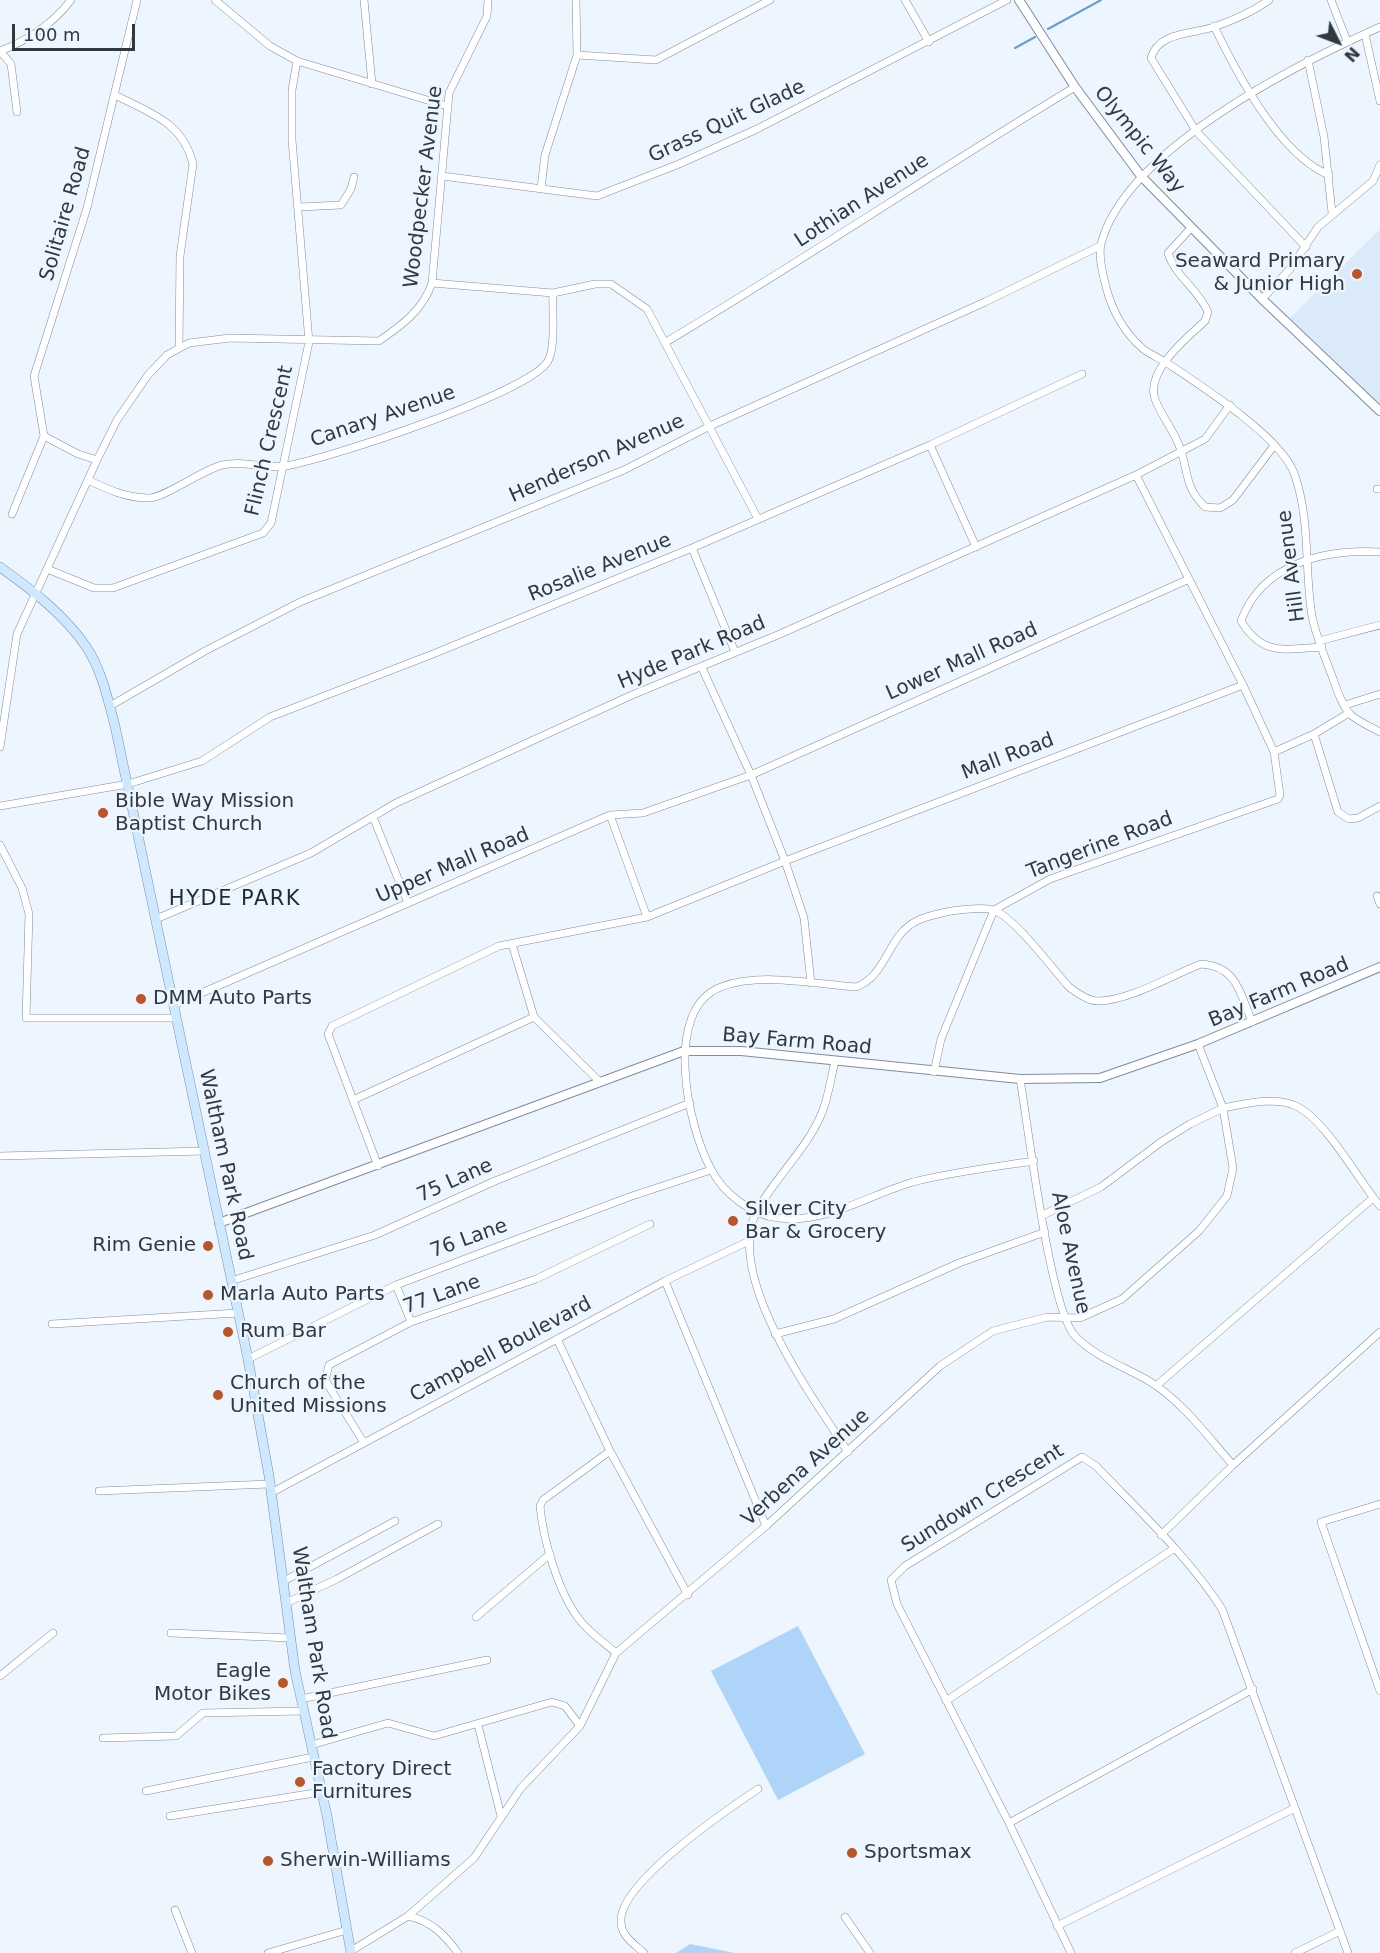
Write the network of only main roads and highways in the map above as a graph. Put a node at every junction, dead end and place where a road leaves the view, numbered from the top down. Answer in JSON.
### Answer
{"nodes":[{"id":1,"x":0,"y":567,"type":"edge"},
{"id":2,"x":351,"y":1952,"type":"edge"}],
"edges":[{"from":1,"to":2,"type":"main road","name":"Waltham Park Road"}]}
